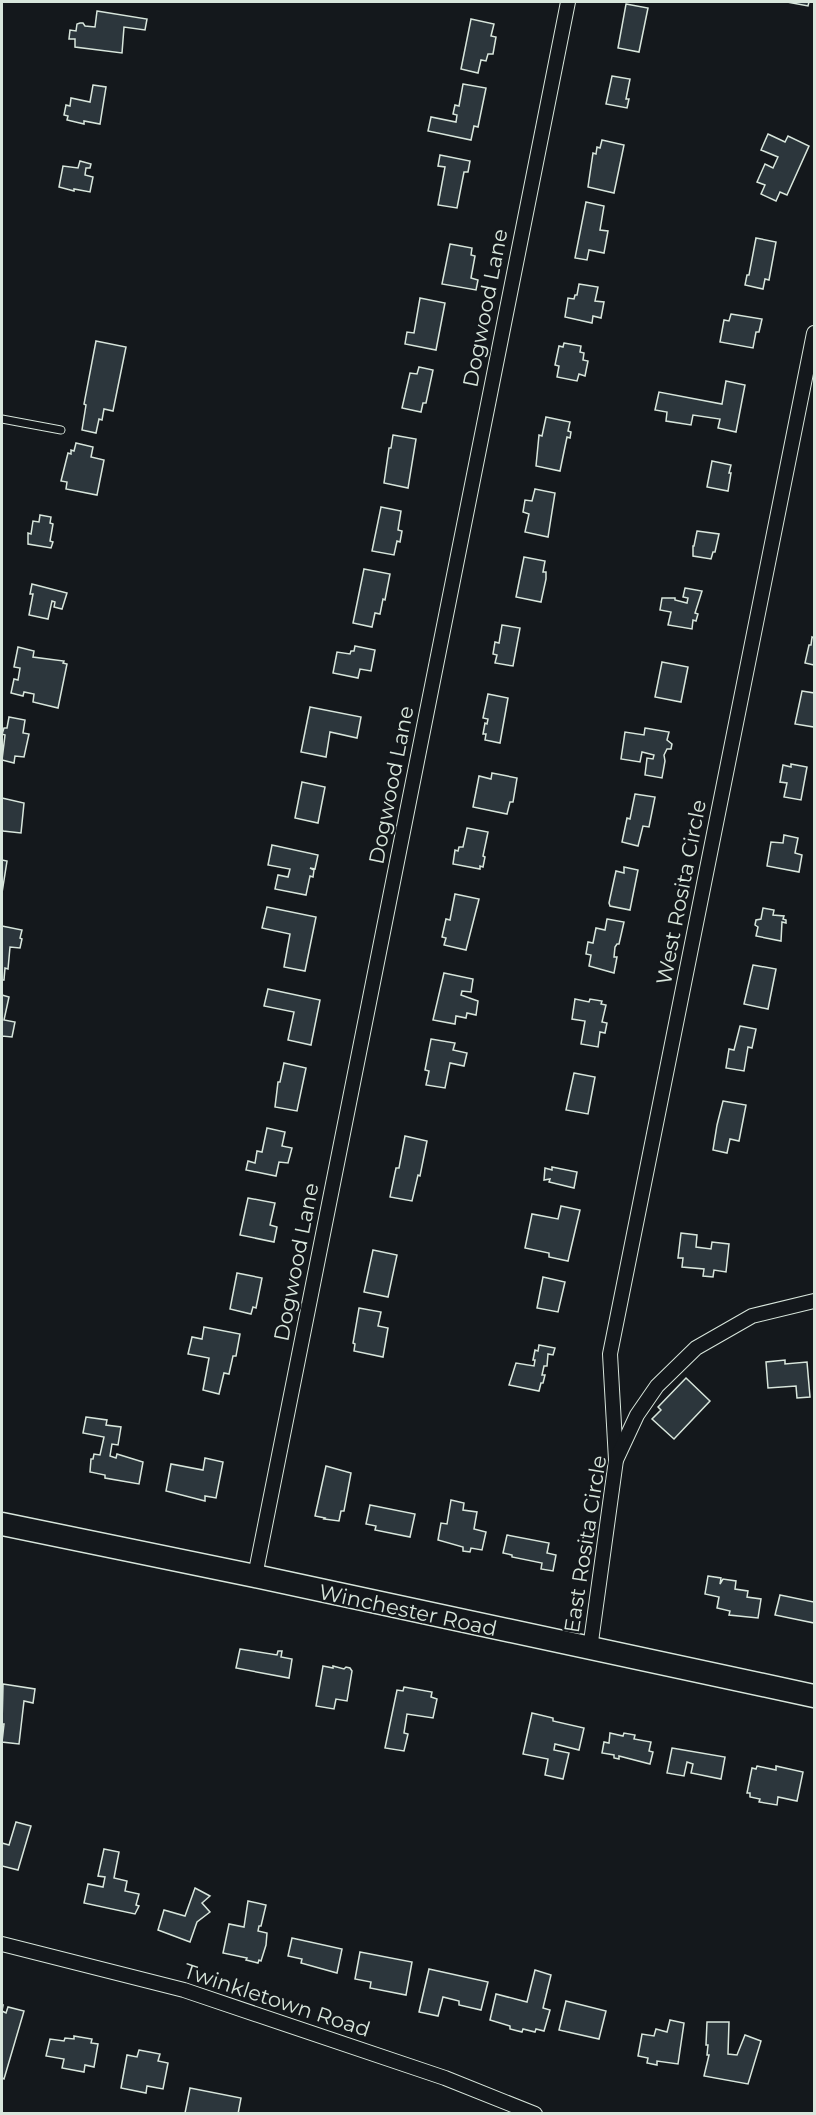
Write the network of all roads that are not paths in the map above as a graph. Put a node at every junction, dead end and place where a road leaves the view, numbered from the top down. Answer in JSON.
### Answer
{"nodes":[{"id":1,"x":568,"y":2,"type":"edge"},
{"id":2,"x":814,"y":333,"type":"edge"},
{"id":3,"x":2,"y":419,"type":"edge"},
{"id":4,"x":61,"y":430,"type":"dead end"},
{"id":5,"x":814,"y":1300,"type":"edge"},
{"id":6,"x":616,"y":1460,"type":"junction"},
{"id":7,"x":2,"y":1524,"type":"edge"},
{"id":8,"x":255,"y":1576,"type":"junction"},
{"id":9,"x":590,"y":1649,"type":"junction"},
{"id":10,"x":814,"y":1696,"type":"edge"},
{"id":11,"x":2,"y":1944,"type":"edge"},
{"id":12,"x":535,"y":2114,"type":"edge"}],
"edges":[{"from":1,"to":8,"type":"street","name":"Dogwood Lane"},
{"from":2,"to":6,"type":"street","name":"West Rosita Circle"},
{"from":3,"to":4,"type":"lane"},
{"from":5,"to":6,"type":"street","name":"East Rosita Circle"},
{"from":6,"to":9,"type":"street","name":"East Rosita Circle"},
{"from":7,"to":8,"type":"main road","name":"Winchester Road"},
{"from":8,"to":9,"type":"main road","name":"Winchester Road"},
{"from":9,"to":10,"type":"main road","name":"Winchester Road"},
{"from":11,"to":12,"type":"street","name":"Twinkletown Road"}]}
